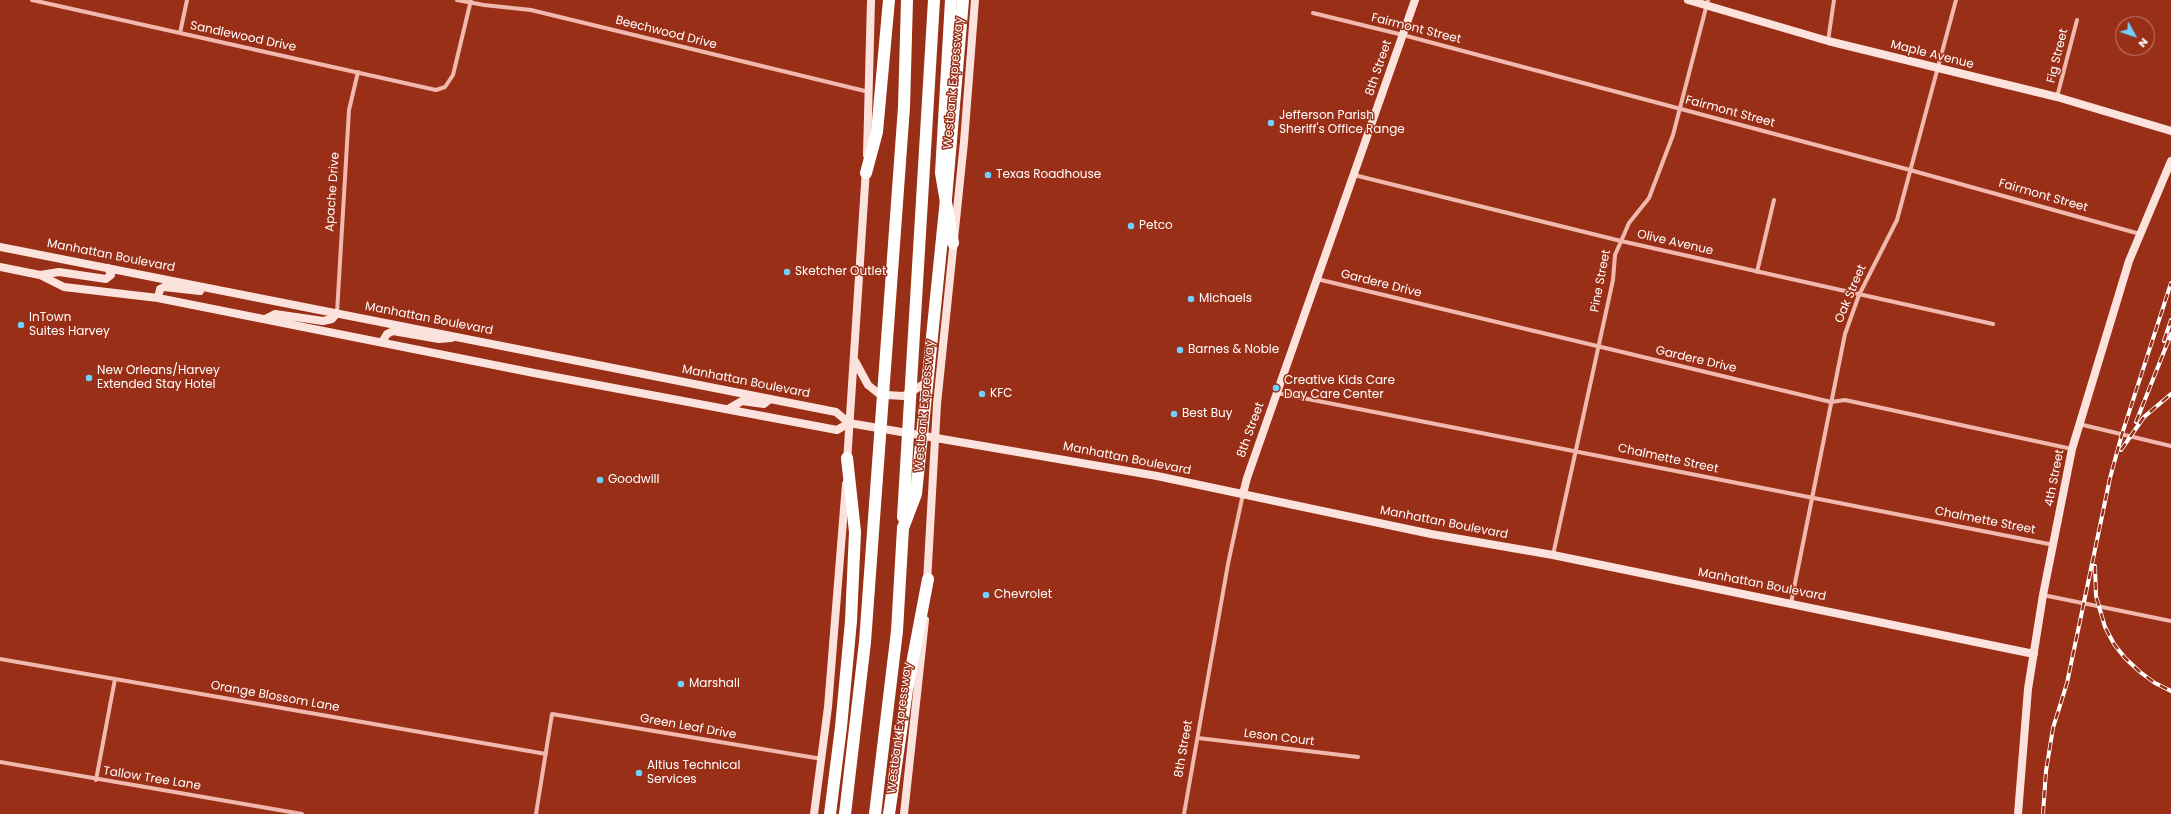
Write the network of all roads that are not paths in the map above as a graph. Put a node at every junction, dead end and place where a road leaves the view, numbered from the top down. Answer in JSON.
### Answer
{"nodes":[{"id":1,"x":32,"y":0,"type":"edge"},
{"id":2,"x":187,"y":0,"type":"edge"},
{"id":3,"x":457,"y":0,"type":"edge"},
{"id":4,"x":871,"y":0,"type":"edge"},
{"id":5,"x":889,"y":0,"type":"edge"},
{"id":6,"x":907,"y":0,"type":"edge"},
{"id":7,"x":934,"y":0,"type":"edge"},
{"id":8,"x":951,"y":0,"type":"edge"},
{"id":9,"x":963,"y":0,"type":"edge"},
{"id":10,"x":975,"y":0,"type":"edge"},
{"id":11,"x":1415,"y":0,"type":"edge"},
{"id":12,"x":1688,"y":0,"type":"edge"},
{"id":13,"x":1834,"y":0,"type":"edge"},
{"id":14,"x":1956,"y":0,"type":"edge"},
{"id":15,"x":471,"y":2,"type":"edge"},
{"id":16,"x":1708,"y":3,"type":"edge"},
{"id":17,"x":1313,"y":13,"type":"dead end"},
{"id":18,"x":2077,"y":20,"type":"dead end"},
{"id":19,"x":180,"y":33,"type":"junction"},
{"id":20,"x":1403,"y":35,"type":"junction"},
{"id":21,"x":1828,"y":41,"type":"junction"},
{"id":22,"x":1937,"y":68,"type":"junction"},
{"id":23,"x":358,"y":72,"type":"junction"},
{"id":24,"x":875,"y":93,"type":"junction"},
{"id":25,"x":2057,"y":97,"type":"junction"},
{"id":26,"x":1679,"y":109,"type":"junction"},
{"id":27,"x":2171,"y":131,"type":"edge"},
{"id":28,"x":2171,"y":161,"type":"edge"},
{"id":29,"x":1910,"y":170,"type":"junction"},
{"id":30,"x":866,"y":174,"type":"joint"},
{"id":31,"x":1354,"y":175,"type":"junction"},
{"id":32,"x":1774,"y":200,"type":"dead end"},
{"id":33,"x":2140,"y":234,"type":"junction"},
{"id":34,"x":1621,"y":241,"type":"junction"},
{"id":35,"x":953,"y":243,"type":"junction"},
{"id":36,"x":0,"y":247,"type":"edge"},
{"id":37,"x":0,"y":267,"type":"edge"},
{"id":38,"x":108,"y":268,"type":"junction"},
{"id":39,"x":1757,"y":272,"type":"junction"},
{"id":40,"x":40,"y":275,"type":"junction"},
{"id":41,"x":1317,"y":279,"type":"junction"},
{"id":42,"x":226,"y":291,"type":"junction"},
{"id":43,"x":1859,"y":295,"type":"junction"},
{"id":44,"x":158,"y":298,"type":"junction"},
{"id":45,"x":336,"y":313,"type":"junction"},
{"id":46,"x":265,"y":319,"type":"junction"},
{"id":47,"x":1993,"y":324,"type":"dead end"},
{"id":48,"x":455,"y":336,"type":"junction"},
{"id":49,"x":382,"y":342,"type":"junction"},
{"id":50,"x":1598,"y":347,"type":"junction"},
{"id":51,"x":854,"y":360,"type":"junction"},
{"id":52,"x":940,"y":373,"type":"junction"},
{"id":53,"x":1277,"y":393,"type":"junction"},
{"id":54,"x":770,"y":399,"type":"junction"},
{"id":55,"x":1831,"y":402,"type":"junction"},
{"id":56,"x":728,"y":409,"type":"junction"},
{"id":57,"x":849,"y":423,"type":"junction"},
{"id":58,"x":2079,"y":424,"type":"junction"},
{"id":59,"x":936,"y":437,"type":"junction"},
{"id":60,"x":2171,"y":446,"type":"edge"},
{"id":61,"x":2072,"y":449,"type":"junction"},
{"id":62,"x":1574,"y":450,"type":"junction"},
{"id":63,"x":847,"y":458,"type":"junction"},
{"id":64,"x":1243,"y":494,"type":"junction"},
{"id":65,"x":1811,"y":498,"type":"junction"},
{"id":66,"x":903,"y":528,"type":"junction"},
{"id":67,"x":2054,"y":545,"type":"junction"},
{"id":68,"x":1553,"y":555,"type":"junction"},
{"id":69,"x":928,"y":579,"type":"junction"},
{"id":70,"x":2043,"y":595,"type":"junction"},
{"id":71,"x":1790,"y":603,"type":"junction"},
{"id":72,"x":2171,"y":621,"type":"edge"},
{"id":73,"x":2034,"y":654,"type":"junction"},
{"id":74,"x":0,"y":659,"type":"edge"},
{"id":75,"x":115,"y":679,"type":"junction"},
{"id":76,"x":1198,"y":738,"type":"junction"},
{"id":77,"x":546,"y":754,"type":"junction"},
{"id":78,"x":1358,"y":757,"type":"dead end"},
{"id":79,"x":822,"y":759,"type":"junction"},
{"id":80,"x":0,"y":762,"type":"edge"},
{"id":81,"x":96,"y":780,"type":"junction"},
{"id":82,"x":302,"y":814,"type":"edge"},
{"id":83,"x":536,"y":814,"type":"edge"},
{"id":84,"x":814,"y":814,"type":"edge"},
{"id":85,"x":830,"y":814,"type":"edge"},
{"id":86,"x":845,"y":814,"type":"edge"},
{"id":87,"x":875,"y":814,"type":"edge"},
{"id":88,"x":889,"y":814,"type":"edge"},
{"id":89,"x":904,"y":814,"type":"edge"},
{"id":90,"x":1184,"y":814,"type":"edge"},
{"id":91,"x":2018,"y":814,"type":"edge"}],
"edges":[{"from":1,"to":19,"type":"street","name":"Sandlewood Drive"},
{"from":2,"to":19,"type":"street"},
{"from":3,"to":15,"type":"street","name":"Beechwood Drive"},
{"from":4,"to":24,"type":"street"},
{"from":5,"to":24,"type":"highway"},
{"from":6,"to":86,"type":"highway","bridge":true},
{"from":7,"to":66,"type":"highway","name":"Westbank Expressway","bridge":true},
{"from":8,"to":35,"type":"highway"},
{"from":9,"to":66,"type":"highway","bridge":true},
{"from":10,"to":35,"type":"street","name":"Westbank Expressway"},
{"from":11,"to":20,"type":"street","name":"8th Street"},
{"from":12,"to":16,"type":"street","name":"Maple Avenue"},
{"from":13,"to":21,"type":"street"},
{"from":14,"to":22,"type":"street","name":"Oak Street"},
{"from":15,"to":23,"type":"street","name":"Sandlewood Drive"},
{"from":15,"to":24,"type":"street","name":"Beechwood Drive"},
{"from":16,"to":21,"type":"street","name":"Maple Avenue"},
{"from":16,"to":26,"type":"street","name":"Pine Street"},
{"from":17,"to":20,"type":"street","name":"Fairmont Street"},
{"from":18,"to":25,"type":"street","name":"Fig Street"},
{"from":19,"to":23,"type":"street","name":"Sandlewood Drive"},
{"from":20,"to":26,"type":"street","name":"Fairmont Street"},
{"from":20,"to":31,"type":"street","name":"8th Street"},
{"from":21,"to":22,"type":"street","name":"Maple Avenue"},
{"from":22,"to":25,"type":"street","name":"Maple Avenue"},
{"from":22,"to":29,"type":"street","name":"Oak Street"},
{"from":23,"to":45,"type":"street","name":"Apache Drive"},
{"from":24,"to":30,"type":"highway"},
{"from":25,"to":27,"type":"street","name":"Maple Avenue"},
{"from":26,"to":29,"type":"street","name":"Fairmont Street"},
{"from":26,"to":34,"type":"street","name":"Pine Street"},
{"from":28,"to":33,"type":"street","name":"4th Street"},
{"from":29,"to":33,"type":"street","name":"Fairmont Street"},
{"from":29,"to":43,"type":"street","name":"Oak Street"},
{"from":30,"to":51,"type":"street"},
{"from":31,"to":34,"type":"street","name":"Olive Avenue"},
{"from":31,"to":41,"type":"street","name":"8th Street"},
{"from":32,"to":39,"type":"street"},
{"from":33,"to":58,"type":"street","name":"4th Street"},
{"from":34,"to":39,"type":"street","name":"Olive Avenue"},
{"from":34,"to":50,"type":"street","name":"Pine Street"},
{"from":35,"to":52,"type":"street","name":"Westbank Expressway"},
{"from":36,"to":38,"type":"street","name":"Manhattan Boulevard"},
{"from":37,"to":40,"type":"street","name":"Manhattan Boulevard"},
{"from":38,"to":40,"type":"street"},
{"from":38,"to":42,"type":"street","name":"Manhattan Boulevard"},
{"from":39,"to":43,"type":"street","name":"Olive Avenue"},
{"from":40,"to":44,"type":"street","name":"Manhattan Boulevard"},
{"from":41,"to":50,"type":"street","name":"Gardere Drive"},
{"from":41,"to":53,"type":"street","name":"8th Street"},
{"from":42,"to":44,"type":"street"},
{"from":42,"to":45,"type":"street","name":"Manhattan Boulevard"},
{"from":43,"to":47,"type":"street","name":"Olive Avenue"},
{"from":43,"to":55,"type":"street","name":"Oak Street"},
{"from":44,"to":46,"type":"street","name":"Manhattan Boulevard"},
{"from":45,"to":46,"type":"street"},
{"from":45,"to":48,"type":"street","name":"Manhattan Boulevard"},
{"from":46,"to":49,"type":"street","name":"Manhattan Boulevard"},
{"from":48,"to":49,"type":"street"},
{"from":48,"to":54,"type":"street","name":"Manhattan Boulevard"},
{"from":49,"to":56,"type":"street","name":"Manhattan Boulevard"},
{"from":50,"to":55,"type":"street","name":"Gardere Drive"},
{"from":50,"to":62,"type":"street","name":"Pine Street"},
{"from":51,"to":52,"type":"street"},
{"from":51,"to":57,"type":"street"},
{"from":52,"to":59,"type":"street","name":"Westbank Expressway"},
{"from":53,"to":62,"type":"street","name":"Chalmette Street"},
{"from":53,"to":64,"type":"street","name":"8th Street"},
{"from":54,"to":56,"type":"street"},
{"from":54,"to":57,"type":"street","name":"Manhattan Boulevard"},
{"from":55,"to":61,"type":"street","name":"Gardere Drive"},
{"from":55,"to":65,"type":"street","name":"Oak Street"},
{"from":56,"to":57,"type":"street","name":"Manhattan Boulevard"},
{"from":57,"to":59,"type":"street","name":"Manhattan Boulevard"},
{"from":57,"to":63,"type":"street"},
{"from":58,"to":60,"type":"street"},
{"from":58,"to":61,"type":"street","name":"4th Street"},
{"from":59,"to":64,"type":"street","name":"Manhattan Boulevard"},
{"from":59,"to":69,"type":"street","name":"Westbank Expressway"},
{"from":61,"to":67,"type":"street","name":"4th Street"},
{"from":62,"to":65,"type":"street","name":"Chalmette Street"},
{"from":62,"to":68,"type":"street","name":"Pine Street"},
{"from":63,"to":79,"type":"street"},
{"from":63,"to":85,"type":"highway"},
{"from":64,"to":68,"type":"street","name":"Manhattan Boulevard"},
{"from":64,"to":76,"type":"street","name":"8th Street"},
{"from":65,"to":67,"type":"street","name":"Chalmette Street"},
{"from":65,"to":71,"type":"street","name":"Oak Street"},
{"from":66,"to":87,"type":"highway","name":"Westbank Expressway"},
{"from":67,"to":70,"type":"street","name":"4th Street"},
{"from":68,"to":71,"type":"street","name":"Manhattan Boulevard"},
{"from":69,"to":88,"type":"highway"},
{"from":69,"to":89,"type":"street","name":"Westbank Expressway"},
{"from":70,"to":72,"type":"street"},
{"from":70,"to":73,"type":"street","name":"4th Street"},
{"from":71,"to":73,"type":"street","name":"Manhattan Boulevard"},
{"from":73,"to":91,"type":"street","name":"4th Street"},
{"from":74,"to":75,"type":"street","name":"Orange Blossom Lane"},
{"from":75,"to":77,"type":"street","name":"Orange Blossom Lane"},
{"from":75,"to":81,"type":"street"},
{"from":76,"to":78,"type":"street","name":"Leson Court"},
{"from":76,"to":90,"type":"street","name":"8th Street"},
{"from":77,"to":79,"type":"street","name":"Green Leaf Drive"},
{"from":77,"to":83,"type":"street"},
{"from":79,"to":84,"type":"street"},
{"from":80,"to":81,"type":"street","name":"Tallow Tree Lane"},
{"from":81,"to":82,"type":"street","name":"Tallow Tree Lane"}]}
